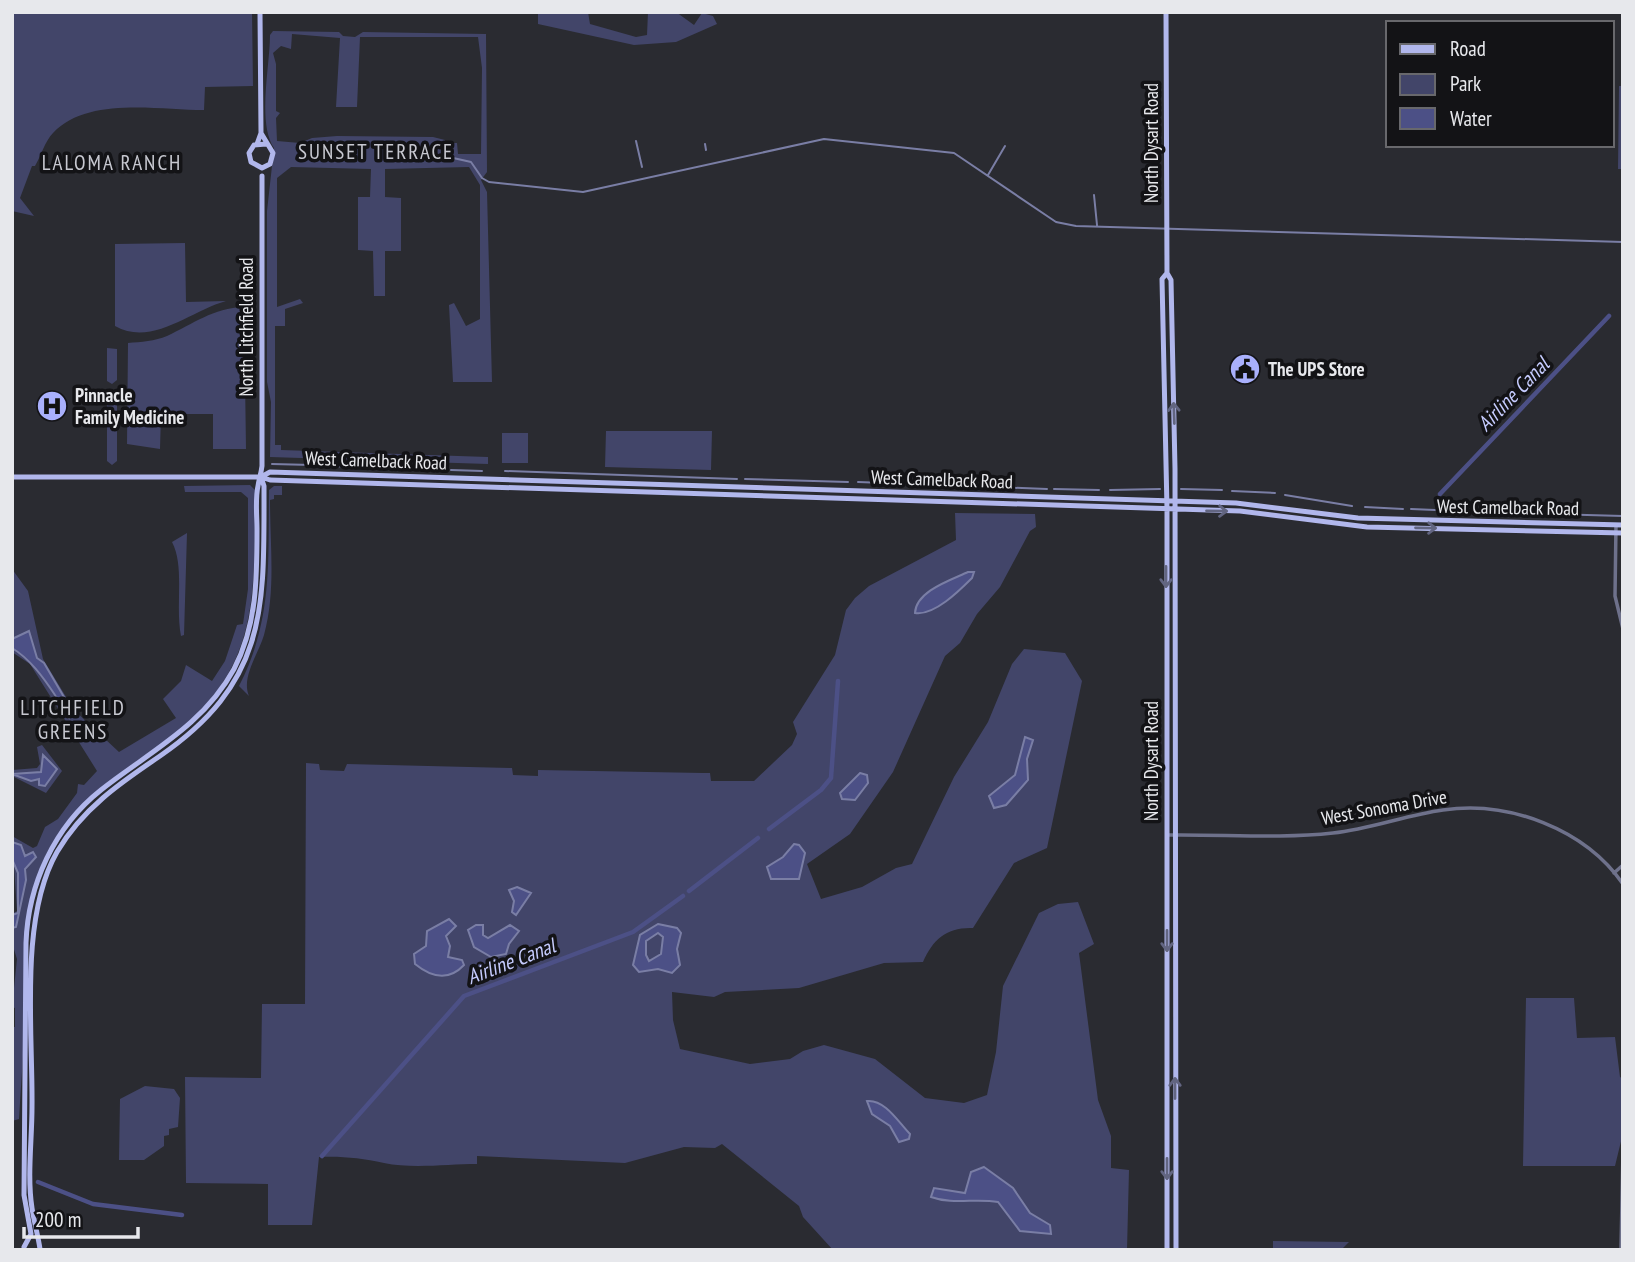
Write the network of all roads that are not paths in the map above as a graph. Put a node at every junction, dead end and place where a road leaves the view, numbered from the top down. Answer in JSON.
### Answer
{"nodes":[{"id":1,"x":260,"y":12,"type":"edge"},
{"id":2,"x":1166,"y":12,"type":"edge"},
{"id":3,"x":261,"y":134,"type":"junction"},
{"id":4,"x":257,"y":144,"type":"junction"},
{"id":5,"x":266,"y":144,"type":"junction"},
{"id":6,"x":266,"y":166,"type":"junction"},
{"id":7,"x":257,"y":167,"type":"junction"},
{"id":8,"x":262,"y":176,"type":"junction"},
{"id":9,"x":1167,"y":273,"type":"junction"},
{"id":10,"x":1165,"y":389,"type":"junction"},
{"id":11,"x":1173,"y":389,"type":"junction"},
{"id":12,"x":12,"y":477,"type":"edge"},
{"id":13,"x":261,"y":477,"type":"junction"},
{"id":14,"x":397,"y":477,"type":"junction"},
{"id":15,"x":349,"y":482,"type":"junction"},
{"id":16,"x":494,"y":483,"type":"junction"},
{"id":17,"x":430,"y":485,"type":"junction"},
{"id":18,"x":852,"y":495,"type":"junction"},
{"id":19,"x":1050,"y":498,"type":"junction"},
{"id":20,"x":1167,"y":502,"type":"junction"},
{"id":21,"x":1175,"y":502,"type":"junction"},
{"id":22,"x":1049,"y":505,"type":"junction"},
{"id":23,"x":1280,"y":508,"type":"junction"},
{"id":24,"x":1167,"y":509,"type":"junction"},
{"id":25,"x":1175,"y":510,"type":"junction"},
{"id":26,"x":1279,"y":516,"type":"junction"},
{"id":27,"x":1619,"y":525,"type":"edge"},
{"id":28,"x":1619,"y":533,"type":"edge"},
{"id":29,"x":261,"y":579,"type":"junction"},
{"id":30,"x":1623,"y":629,"type":"edge"},
{"id":31,"x":1167,"y":835,"type":"junction"},
{"id":32,"x":1175,"y":835,"type":"junction"},
{"id":33,"x":1623,"y":865,"type":"edge"},
{"id":34,"x":1614,"y":873,"type":"junction"},
{"id":35,"x":1623,"y":884,"type":"edge"},
{"id":36,"x":1623,"y":1149,"type":"edge"},
{"id":37,"x":28,"y":1207,"type":"junction"},
{"id":38,"x":23,"y":1249,"type":"edge"},
{"id":39,"x":40,"y":1250,"type":"edge"},
{"id":40,"x":1167,"y":1250,"type":"edge"},
{"id":41,"x":1176,"y":1250,"type":"edge"},
{"id":42,"x":1621,"y":1250,"type":"edge"}],
"edges":[{"from":1,"to":3,"type":"main road"},
{"from":2,"to":9,"type":"main road","name":"North Dysart Road"},
{"from":3,"to":4,"type":"main road"},
{"from":3,"to":5,"type":"main road"},
{"from":4,"to":5,"type":"main road"},
{"from":4,"to":7,"type":"main road"},
{"from":5,"to":6,"type":"main road"},
{"from":6,"to":7,"type":"main road"},
{"from":6,"to":8,"type":"main road","name":"North Litchfield Road"},
{"from":7,"to":8,"type":"main road","name":"North Litchfield Road"},
{"from":8,"to":13,"type":"main road","name":"North Litchfield Road"},
{"from":9,"to":10,"type":"main road","name":"North Dysart Road"},
{"from":9,"to":11,"type":"main road","name":"North Dysart Road"},
{"from":10,"to":11,"type":"main road"},
{"from":10,"to":20,"type":"main road","name":"North Dysart Road"},
{"from":21,"to":11,"type":"main road","name":"North Dysart Road","one_way":true},
{"from":12,"to":13,"type":"main road","name":"West Camelback Road"},
{"from":13,"to":14,"type":"main road","name":"West Camelback Road"},
{"from":13,"to":15,"type":"main road","name":"West Camelback Road"},
{"from":13,"to":29,"type":"main road","name":"North Litchfield Road"},
{"from":14,"to":15,"type":"main road"},
{"from":14,"to":16,"type":"main road","name":"West Camelback Road"},
{"from":14,"to":17,"type":"main road"},
{"from":15,"to":17,"type":"main road","name":"West Camelback Road"},
{"from":16,"to":17,"type":"main road","name":"West Camelback Road"},
{"from":16,"to":18,"type":"main road","name":"West Camelback Road"},
{"from":18,"to":19,"type":"main road","name":"West Camelback Road"},
{"from":18,"to":22,"type":"main road","name":"West Camelback Road"},
{"from":19,"to":20,"type":"main road","name":"West Camelback Road"},
{"from":19,"to":22,"type":"main road"},
{"from":20,"to":21,"type":"main road","name":"West Camelback Road"},
{"from":20,"to":24,"type":"main road","name":"North Dysart Road"},
{"from":21,"to":23,"type":"main road","name":"West Camelback Road"},
{"from":21,"to":25,"type":"main road","name":"North Dysart Road"},
{"from":22,"to":24,"type":"main road","name":"West Camelback Road"},
{"from":23,"to":26,"type":"main road"},
{"from":23,"to":27,"type":"main road","name":"West Camelback Road"},
{"from":24,"to":25,"type":"main road","name":"West Camelback Road"},
{"from":24,"to":31,"type":"main road","name":"North Dysart Road","one_way":true},
{"from":25,"to":26,"type":"main road","name":"West Camelback Road","one_way":true},
{"from":25,"to":32,"type":"main road","name":"North Dysart Road"},
{"from":26,"to":28,"type":"main road","name":"West Camelback Road","one_way":true},
{"from":27,"to":28,"type":"street"},
{"from":28,"to":30,"type":"street"},
{"from":29,"to":37,"type":"main road","name":"North Litchfield Road"},
{"from":29,"to":37,"type":"main road","name":"North Litchfield Road"},
{"from":31,"to":32,"type":"street","name":"West Sonoma Drive"},
{"from":31,"to":40,"type":"main road","name":"North Dysart Road","one_way":true},
{"from":32,"to":34,"type":"street","name":"West Sonoma Drive"},
{"from":41,"to":32,"type":"main road","name":"North Dysart Road","one_way":true},
{"from":33,"to":34,"type":"street"},
{"from":34,"to":35,"type":"street","name":"West Sonoma Drive"},
{"from":36,"to":42,"type":"street"},
{"from":37,"to":38,"type":"main road","name":"North Litchfield Road"},
{"from":37,"to":39,"type":"main road","name":"North Litchfield Road"},
{"from":38,"to":39,"type":"main road"}]}
